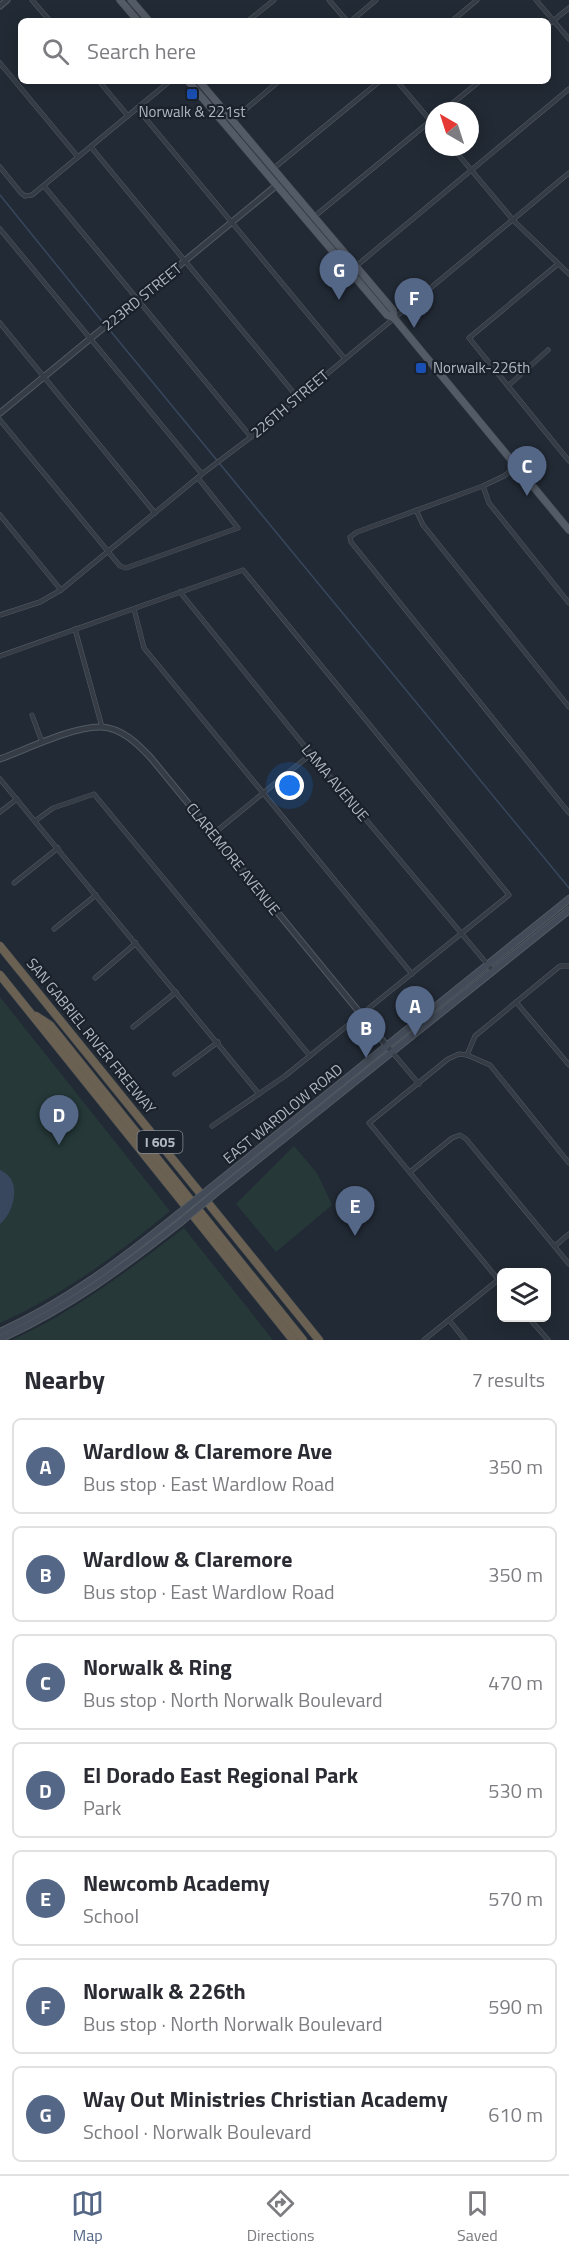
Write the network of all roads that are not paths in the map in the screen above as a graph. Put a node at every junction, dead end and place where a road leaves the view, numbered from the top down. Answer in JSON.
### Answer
{"nodes":[{"id":1,"x":7,"y":0,"type":"edge"},
{"id":2,"x":32,"y":0,"type":"edge"},
{"id":3,"x":120,"y":0,"type":"edge"},
{"id":4,"x":131,"y":0,"type":"edge"},
{"id":5,"x":274,"y":0,"type":"edge"},
{"id":6,"x":329,"y":0,"type":"edge"},
{"id":7,"x":376,"y":0,"type":"edge"},
{"id":8,"x":477,"y":0,"type":"edge"},
{"id":9,"x":536,"y":0,"type":"edge"},
{"id":10,"x":0,"y":6,"type":"edge"},
{"id":11,"x":569,"y":8,"type":"edge"},
{"id":12,"x":47,"y":18,"type":"edge"},
{"id":13,"x":135,"y":18,"type":"edge"},
{"id":14,"x":146,"y":18,"type":"edge"},
{"id":15,"x":252,"y":18,"type":"edge"},
{"id":16,"x":346,"y":18,"type":"edge"},
{"id":17,"x":353,"y":18,"type":"edge"},
{"id":18,"x":456,"y":18,"type":"edge"},
{"id":19,"x":554,"y":21,"type":"junction"},
{"id":20,"x":551,"y":24,"type":"edge"},
{"id":21,"x":569,"y":39,"type":"edge"},
{"id":22,"x":0,"y":63,"type":"edge"},
{"id":23,"x":101,"y":84,"type":"edge"},
{"id":24,"x":166,"y":84,"type":"edge"},
{"id":25,"x":191,"y":84,"type":"edge"},
{"id":26,"x":202,"y":84,"type":"edge"},
{"id":27,"x":275,"y":84,"type":"edge"},
{"id":28,"x":376,"y":84,"type":"edge"},
{"id":29,"x":400,"y":84,"type":"edge"},
{"id":30,"x":476,"y":84,"type":"edge"},
{"id":31,"x":569,"y":89,"type":"edge"},
{"id":32,"x":454,"y":102,"type":"edge"},
{"id":33,"x":137,"y":108,"type":"junction"},
{"id":34,"x":425,"y":112,"type":"edge"},
{"id":35,"x":128,"y":116,"type":"junction"},
{"id":36,"x":232,"y":120,"type":"junction"},
{"id":37,"x":425,"y":127,"type":"edge"},
{"id":38,"x":91,"y":147,"type":"junction"},
{"id":39,"x":459,"y":156,"type":"edge"},
{"id":40,"x":78,"y":158,"type":"junction"},
{"id":41,"x":0,"y":167,"type":"edge"},
{"id":42,"x":273,"y":169,"type":"junction"},
{"id":43,"x":471,"y":171,"type":"junction"},
{"id":44,"x":569,"y":173,"type":"edge"},
{"id":45,"x":267,"y":174,"type":"junction"},
{"id":46,"x":283,"y":180,"type":"junction"},
{"id":47,"x":277,"y":185,"type":"junction"},
{"id":48,"x":44,"y":186,"type":"junction"},
{"id":49,"x":314,"y":217,"type":"junction"},
{"id":50,"x":513,"y":220,"type":"junction"},
{"id":51,"x":232,"y":223,"type":"junction"},
{"id":52,"x":0,"y":228,"type":"edge"},
{"id":53,"x":185,"y":261,"type":"junction"},
{"id":54,"x":558,"y":264,"type":"junction"},
{"id":55,"x":356,"y":266,"type":"junction"},
{"id":56,"x":350,"y":272,"type":"junction"},
{"id":57,"x":569,"y":274,"type":"edge"},
{"id":58,"x":138,"y":300,"type":"junction"},
{"id":59,"x":394,"y":318,"type":"junction"},
{"id":60,"x":0,"y":323,"type":"edge"},
{"id":61,"x":90,"y":339,"type":"junction"},
{"id":62,"x":548,"y":350,"type":"dead end"},
{"id":63,"x":345,"y":359,"type":"junction"},
{"id":64,"x":44,"y":377,"type":"junction"},
{"id":65,"x":508,"y":386,"type":"junction"},
{"id":66,"x":298,"y":398,"type":"junction"},
{"id":67,"x":0,"y":413,"type":"edge"},
{"id":68,"x":0,"y":420,"type":"edge"},
{"id":69,"x":251,"y":437,"type":"junction"},
{"id":70,"x":569,"y":461,"type":"edge"},
{"id":71,"x":517,"y":466,"type":"junction"},
{"id":72,"x":202,"y":474,"type":"junction"},
{"id":73,"x":198,"y":478,"type":"junction"},
{"id":74,"x":483,"y":486,"type":"junction"},
{"id":75,"x":416,"y":510,"type":"junction"},
{"id":76,"x":155,"y":513,"type":"junction"},
{"id":77,"x":0,"y":515,"type":"edge"},
{"id":78,"x":569,"y":530,"type":"edge"},
{"id":79,"x":108,"y":551,"type":"junction"},
{"id":80,"x":62,"y":590,"type":"junction"},
{"id":81,"x":180,"y":592,"type":"junction"},
{"id":82,"x":569,"y":603,"type":"edge"},
{"id":83,"x":134,"y":609,"type":"junction"},
{"id":84,"x":0,"y":615,"type":"edge"},
{"id":85,"x":75,"y":629,"type":"junction"},
{"id":86,"x":0,"y":656,"type":"edge"},
{"id":87,"x":569,"y":707,"type":"edge"},
{"id":88,"x":32,"y":715,"type":"dead end"},
{"id":89,"x":102,"y":727,"type":"junction"},
{"id":90,"x":42,"y":743,"type":"junction"},
{"id":91,"x":312,"y":754,"type":"junction"},
{"id":92,"x":0,"y":759,"type":"edge"},
{"id":93,"x":0,"y":779,"type":"edge"},
{"id":94,"x":263,"y":794,"type":"junction"},
{"id":95,"x":16,"y":799,"type":"junction"},
{"id":96,"x":0,"y":812,"type":"edge"},
{"id":97,"x":569,"y":813,"type":"edge"},
{"id":98,"x":35,"y":821,"type":"junction"},
{"id":99,"x":213,"y":834,"type":"junction"},
{"id":100,"x":58,"y":848,"type":"junction"},
{"id":101,"x":14,"y":883,"type":"dead end"},
{"id":102,"x":96,"y":895,"type":"junction"},
{"id":103,"x":569,"y":899,"type":"edge"},
{"id":104,"x":566,"y":913,"type":"edge"},
{"id":105,"x":54,"y":929,"type":"dead end"},
{"id":106,"x":461,"y":934,"type":"junction"},
{"id":107,"x":136,"y":943,"type":"junction"},
{"id":108,"x":0,"y":945,"type":"edge"},
{"id":109,"x":487,"y":964,"type":"junction"},
{"id":110,"x":568,"y":965,"type":"edge"},
{"id":111,"x":493,"y":971,"type":"junction"},
{"id":112,"x":412,"y":974,"type":"junction"},
{"id":113,"x":0,"y":975,"type":"edge"},
{"id":114,"x":95,"y":978,"type":"dead end"},
{"id":115,"x":176,"y":992,"type":"junction"},
{"id":116,"x":516,"y":1002,"type":"junction"},
{"id":117,"x":30,"y":1012,"type":"junction"},
{"id":118,"x":361,"y":1014,"type":"junction"},
{"id":119,"x":133,"y":1027,"type":"dead end"},
{"id":120,"x":218,"y":1042,"type":"junction"},
{"id":121,"x":386,"y":1046,"type":"junction"},
{"id":122,"x":392,"y":1052,"type":"junction"},
{"id":123,"x":467,"y":1055,"type":"junction"},
{"id":124,"x":310,"y":1056,"type":"junction"},
{"id":125,"x":569,"y":1065,"type":"edge"},
{"id":126,"x":175,"y":1074,"type":"dead end"},
{"id":127,"x":418,"y":1084,"type":"junction"},
{"id":128,"x":259,"y":1094,"type":"junction"},
{"id":129,"x":212,"y":1126,"type":"dead end"},
{"id":130,"x":569,"y":1163,"type":"edge"},
{"id":131,"x":410,"y":1172,"type":"junction"},
{"id":132,"x":215,"y":1189,"type":"junction"},
{"id":133,"x":179,"y":1218,"type":"junction"},
{"id":134,"x":569,"y":1234,"type":"edge"},
{"id":135,"x":555,"y":1246,"type":"junction"},
{"id":136,"x":569,"y":1263,"type":"edge"},
{"id":137,"x":497,"y":1278,"type":"edge"},
{"id":138,"x":497,"y":1284,"type":"edge"},
{"id":139,"x":448,"y":1320,"type":"junction"},
{"id":140,"x":533,"y":1322,"type":"edge"},
{"id":141,"x":0,"y":1332,"type":"edge"},
{"id":142,"x":0,"y":1339,"type":"edge"},
{"id":143,"x":293,"y":1340,"type":"edge"},
{"id":144,"x":303,"y":1340,"type":"edge"},
{"id":145,"x":319,"y":1340,"type":"edge"},
{"id":146,"x":424,"y":1340,"type":"edge"},
{"id":147,"x":465,"y":1340,"type":"edge"},
{"id":148,"x":548,"y":1340,"type":"edge"}],
"edges":[{"from":1,"to":10,"type":"street"},
{"from":2,"to":12,"type":"street"},
{"from":3,"to":13,"type":"main road"},
{"from":4,"to":14,"type":"main road"},
{"from":5,"to":15,"type":"street"},
{"from":6,"to":16,"type":"street"},
{"from":7,"to":17,"type":"street"},
{"from":8,"to":18,"type":"street"},
{"from":9,"to":19,"type":"street"},
{"from":11,"to":19,"type":"street"},
{"from":19,"to":20,"type":"street"},
{"from":19,"to":21,"type":"street"},
{"from":22,"to":40,"type":"street"},
{"from":23,"to":35,"type":"street"},
{"from":24,"to":33,"type":"street"},
{"from":25,"to":45,"type":"main road"},
{"from":26,"to":36,"type":"main road"},
{"from":27,"to":36,"type":"street"},
{"from":28,"to":42,"type":"street"},
{"from":29,"to":34,"type":"street"},
{"from":30,"to":32,"type":"street"},
{"from":31,"to":43,"type":"street"},
{"from":33,"to":35,"type":"street"},
{"from":33,"to":51,"type":"street"},
{"from":35,"to":38,"type":"street"},
{"from":36,"to":42,"type":"main road"},
{"from":37,"to":49,"type":"street"},
{"from":38,"to":40,"type":"street"},
{"from":38,"to":53,"type":"street"},
{"from":39,"to":43,"type":"street"},
{"from":40,"to":48,"type":"street"},
{"from":41,"to":48,"type":"street"},
{"from":42,"to":45,"type":"street"},
{"from":42,"to":46,"type":"main road"},
{"from":43,"to":50,"type":"street"},
{"from":43,"to":55,"type":"street"},
{"from":44,"to":50,"type":"street","name":"226TH STREET"},
{"from":45,"to":47,"type":"main road"},
{"from":46,"to":47,"type":"street","name":"223RD STREET"},
{"from":46,"to":49,"type":"main road"},
{"from":47,"to":51,"type":"street","name":"223RD STREET"},
{"from":47,"to":56,"type":"main road"},
{"from":48,"to":58,"type":"street"},
{"from":49,"to":55,"type":"main road"},
{"from":50,"to":54,"type":"street"},
{"from":50,"to":59,"type":"street","name":"226TH STREET"},
{"from":51,"to":53,"type":"street","name":"223RD STREET"},
{"from":51,"to":63,"type":"street"},
{"from":52,"to":61,"type":"street"},
{"from":53,"to":58,"type":"street","name":"223RD STREET"},
{"from":53,"to":66,"type":"street"},
{"from":54,"to":57,"type":"street"},
{"from":54,"to":65,"type":"street"},
{"from":55,"to":56,"type":"street"},
{"from":55,"to":59,"type":"main road"},
{"from":56,"to":59,"type":"main road"},
{"from":58,"to":61,"type":"street","name":"223RD STREET"},
{"from":58,"to":69,"type":"street"},
{"from":59,"to":63,"type":"street","name":"226TH STREET"},
{"from":59,"to":71,"type":"main road"},
{"from":60,"to":64,"type":"street"},
{"from":61,"to":64,"type":"street","name":"223RD STREET"},
{"from":61,"to":72,"type":"street"},
{"from":62,"to":65,"type":"street"},
{"from":63,"to":66,"type":"street","name":"226TH STREET"},
{"from":64,"to":67,"type":"street","name":"223RD STREET"},
{"from":64,"to":76,"type":"street"},
{"from":65,"to":70,"type":"street"},
{"from":66,"to":69,"type":"street","name":"226TH STREET"},
{"from":68,"to":79,"type":"street"},
{"from":69,"to":72,"type":"street","name":"226TH STREET"},
{"from":71,"to":74,"type":"street"},
{"from":71,"to":78,"type":"main road"},
{"from":72,"to":73,"type":"street","name":"226TH STREET"},
{"from":73,"to":76,"type":"street","name":"226TH STREET"},
{"from":73,"to":79,"type":"street"},
{"from":74,"to":75,"type":"street"},
{"from":74,"to":82,"type":"street"},
{"from":75,"to":87,"type":"street"},
{"from":75,"to":97,"type":"street"},
{"from":76,"to":79,"type":"street","name":"226TH STREET"},
{"from":77,"to":80,"type":"street"},
{"from":79,"to":80,"type":"street","name":"226TH STREET"},
{"from":80,"to":84,"type":"street","name":"226TH STREET"},
{"from":81,"to":83,"type":"street"},
{"from":81,"to":91,"type":"street","name":"LAMA AVENUE"},
{"from":81,"to":106,"type":"street"},
{"from":83,"to":85,"type":"street"},
{"from":83,"to":94,"type":"street"},
{"from":85,"to":86,"type":"street"},
{"from":85,"to":89,"type":"street"},
{"from":88,"to":90,"type":"street"},
{"from":89,"to":90,"type":"street"},
{"from":89,"to":99,"type":"street","name":"CLAREMORE AVENUE"},
{"from":90,"to":92,"type":"street"},
{"from":91,"to":94,"type":"street"},
{"from":91,"to":106,"type":"street","name":"LAMA AVENUE"},
{"from":93,"to":95,"type":"street"},
{"from":94,"to":99,"type":"street"},
{"from":94,"to":112,"type":"street"},
{"from":95,"to":96,"type":"street"},
{"from":95,"to":98,"type":"street"},
{"from":98,"to":100,"type":"street"},
{"from":98,"to":124,"type":"street"},
{"from":99,"to":118,"type":"street","name":"CLAREMORE AVENUE"},
{"from":100,"to":101,"type":"street"},
{"from":100,"to":102,"type":"street"},
{"from":102,"to":105,"type":"street"},
{"from":102,"to":107,"type":"street"},
{"from":103,"to":109,"type":"main road","name":"EAST WARDLOW ROAD"},
{"from":104,"to":111,"type":"main road","name":"EAST WARDLOW ROAD"},
{"from":106,"to":109,"type":"street","name":"LAMA AVENUE"},
{"from":106,"to":112,"type":"street"},
{"from":107,"to":114,"type":"street"},
{"from":107,"to":115,"type":"street"},
{"from":108,"to":145,"type":"highway","name":"SAN GABRIEL RIVER FREEWAY","number":"I 605"},
{"from":109,"to":111,"type":"street","name":"LAMA AVENUE"},
{"from":109,"to":121,"type":"main road","name":"EAST WARDLOW ROAD"},
{"from":110,"to":116,"type":"street"},
{"from":111,"to":122,"type":"main road","name":"EAST WARDLOW ROAD"},
{"from":112,"to":118,"type":"street"},
{"from":113,"to":117,"type":"highway","number":"I 605"},
{"from":115,"to":119,"type":"street"},
{"from":115,"to":120,"type":"street"},
{"from":116,"to":123,"type":"street"},
{"from":116,"to":125,"type":"street"},
{"from":117,"to":143,"type":"highway","number":"I 605"},
{"from":117,"to":144,"type":"highway","number":"I 605"},
{"from":118,"to":121,"type":"street","name":"CLAREMORE AVENUE"},
{"from":118,"to":124,"type":"street"},
{"from":120,"to":126,"type":"street"},
{"from":120,"to":128,"type":"street"},
{"from":121,"to":122,"type":"street","name":"CLAREMORE AVENUE"},
{"from":121,"to":132,"type":"main road","name":"EAST WARDLOW ROAD"},
{"from":122,"to":127,"type":"street","name":"CLAREMORE AVENUE"},
{"from":122,"to":132,"type":"main road","name":"EAST WARDLOW ROAD"},
{"from":123,"to":127,"type":"street"},
{"from":123,"to":130,"type":"street"},
{"from":124,"to":128,"type":"street"},
{"from":127,"to":131,"type":"street"},
{"from":128,"to":129,"type":"street"},
{"from":131,"to":135,"type":"street"},
{"from":131,"to":137,"type":"street"},
{"from":132,"to":133,"type":"main road","name":"EAST WARDLOW ROAD","bridge":true},
{"from":133,"to":141,"type":"main road","name":"EAST WARDLOW ROAD"},
{"from":133,"to":142,"type":"main road","name":"EAST WARDLOW ROAD"},
{"from":134,"to":135,"type":"street"},
{"from":135,"to":136,"type":"street"},
{"from":138,"to":139,"type":"street"},
{"from":139,"to":146,"type":"street"},
{"from":139,"to":147,"type":"street"},
{"from":140,"to":148,"type":"street"}]}
